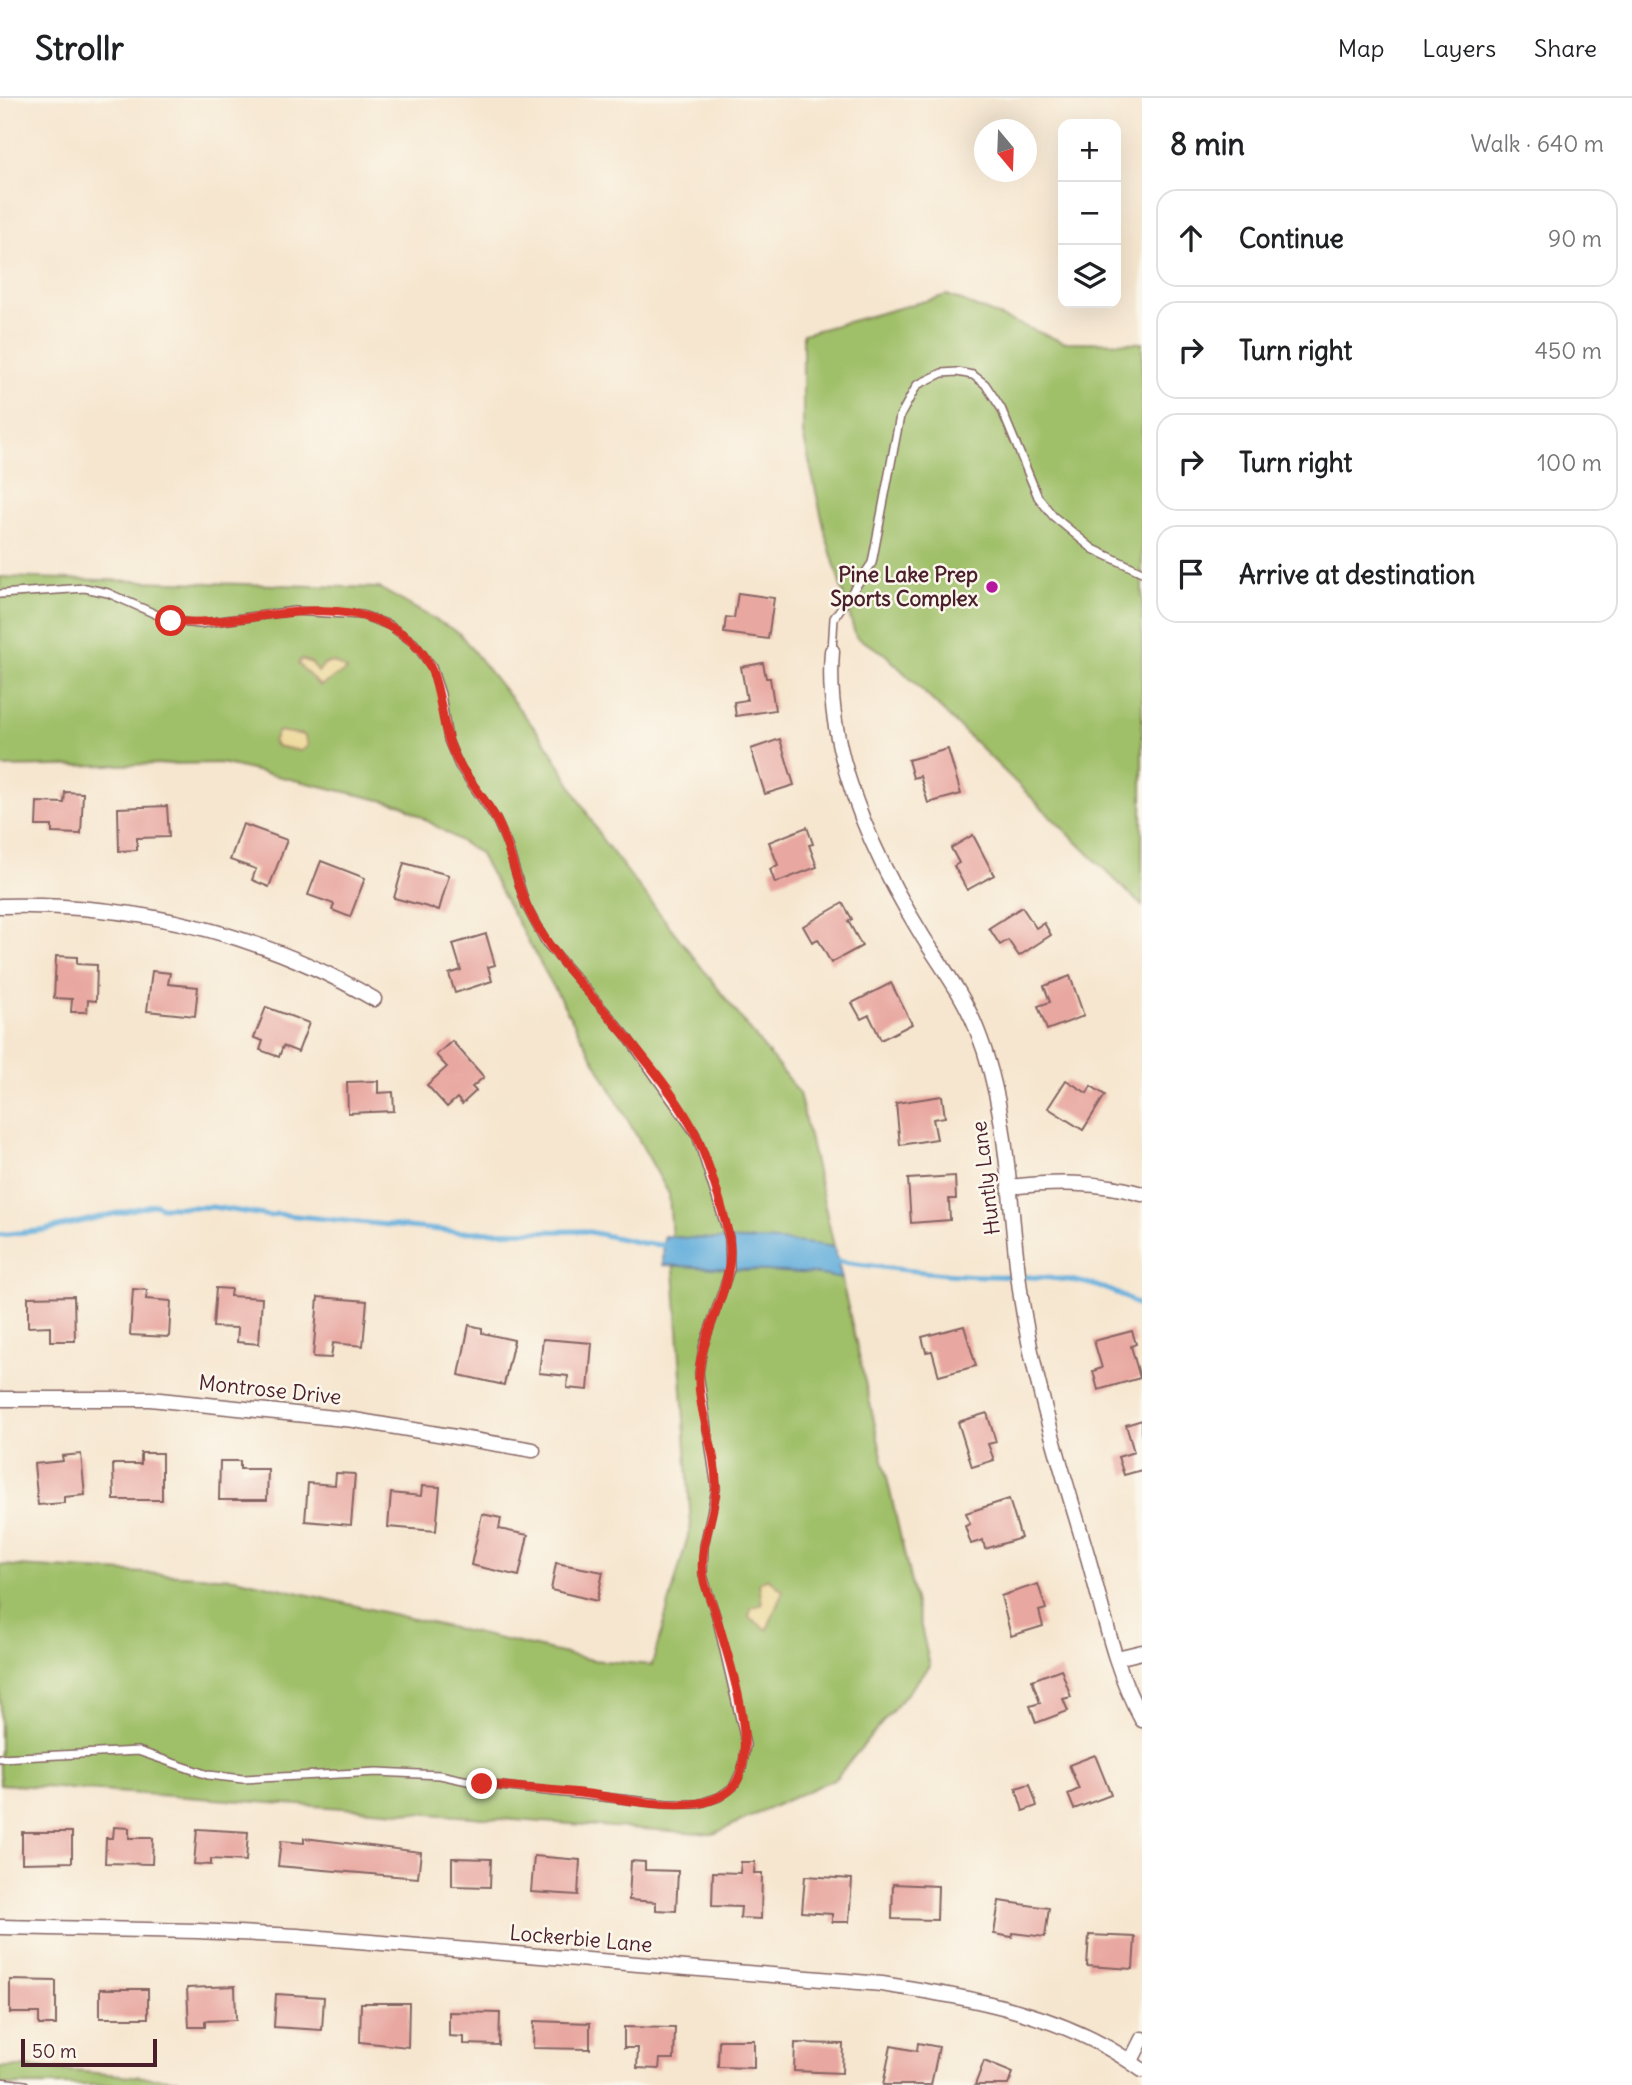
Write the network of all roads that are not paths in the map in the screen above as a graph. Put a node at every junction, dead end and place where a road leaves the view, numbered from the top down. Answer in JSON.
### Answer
{"nodes":[{"id":1,"x":1142,"y":572,"type":"edge"},
{"id":2,"x":0,"y":594,"type":"edge"},
{"id":3,"x":832,"y":651,"type":"joint"},
{"id":4,"x":0,"y":906,"type":"edge"},
{"id":5,"x":374,"y":999,"type":"dead end"},
{"id":6,"x":1009,"y":1187,"type":"junction"},
{"id":7,"x":1142,"y":1194,"type":"edge"},
{"id":8,"x":0,"y":1399,"type":"edge"},
{"id":9,"x":533,"y":1450,"type":"dead end"},
{"id":10,"x":1142,"y":1652,"type":"edge"},
{"id":11,"x":1117,"y":1658,"type":"junction"},
{"id":12,"x":1142,"y":1720,"type":"edge"},
{"id":13,"x":0,"y":1758,"type":"edge"},
{"id":14,"x":0,"y":1927,"type":"edge"},
{"id":15,"x":1142,"y":2039,"type":"edge"},
{"id":16,"x":1136,"y":2066,"type":"edge"},
{"id":17,"x":0,"y":2082,"type":"edge"},
{"id":18,"x":25,"y":2085,"type":"edge"}],
"edges":[{"from":1,"to":3,"type":"lane"},
{"from":2,"to":13,"type":"lane"},
{"from":3,"to":6,"type":"street","name":"Huntly Lane"},
{"from":4,"to":5,"type":"street"},
{"from":6,"to":7,"type":"street"},
{"from":6,"to":11,"type":"street","name":"Huntly Lane"},
{"from":8,"to":9,"type":"street","name":"Montrose Drive"},
{"from":10,"to":11,"type":"street"},
{"from":11,"to":12,"type":"street","name":"Huntly Lane"},
{"from":14,"to":16,"type":"street","name":"Lockerbie Lane"},
{"from":15,"to":16,"type":"street"},
{"from":17,"to":18,"type":"lane"}]}
